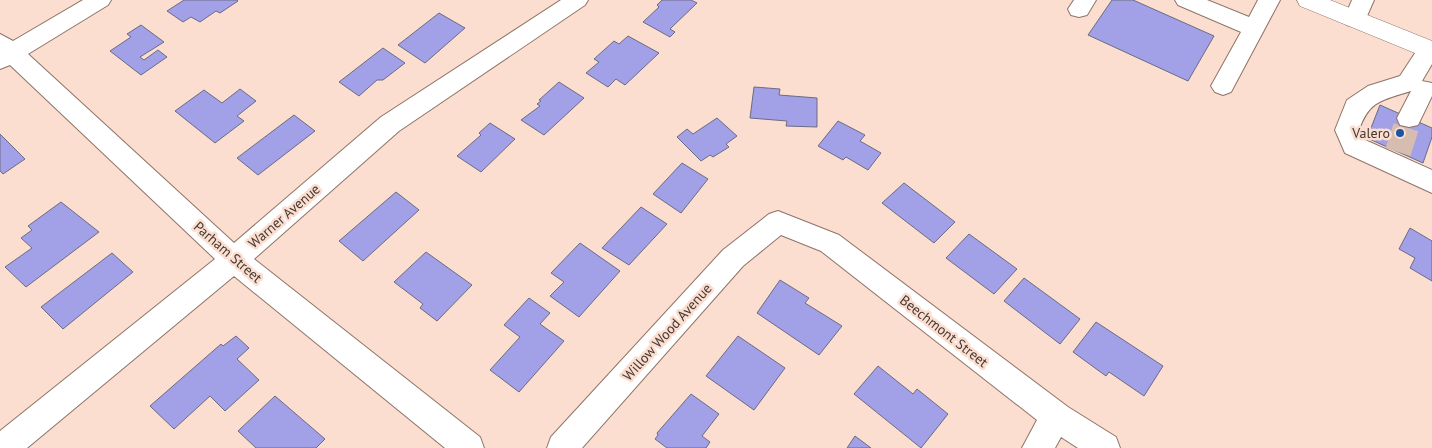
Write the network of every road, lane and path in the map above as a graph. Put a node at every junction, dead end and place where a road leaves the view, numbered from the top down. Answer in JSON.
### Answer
{"nodes":[{"id":1,"x":100,"y":0,"type":"edge"},
{"id":2,"x":577,"y":0,"type":"edge"},
{"id":3,"x":1186,"y":0,"type":"edge"},
{"id":4,"x":1269,"y":0,"type":"edge"},
{"id":5,"x":1308,"y":0,"type":"edge"},
{"id":6,"x":1359,"y":10,"type":"edge"},
{"id":7,"x":1254,"y":28,"type":"junction"},
{"id":8,"x":1431,"y":50,"type":"edge"},
{"id":9,"x":4,"y":52,"type":"edge"},
{"id":10,"x":1223,"y":86,"type":"dead end"},
{"id":11,"x":1421,"y":88,"type":"edge"},
{"id":12,"x":1409,"y":118,"type":"tunnel mouth"},
{"id":13,"x":1432,"y":182,"type":"edge"},
{"id":14,"x":778,"y":222,"type":"joint"},
{"id":15,"x":234,"y":260,"type":"junction"},
{"id":16,"x":1057,"y":417,"type":"junction"},
{"id":17,"x":3,"y":448,"type":"edge"},
{"id":18,"x":469,"y":448,"type":"edge"},
{"id":19,"x":562,"y":448,"type":"edge"},
{"id":20,"x":1037,"y":448,"type":"edge"},
{"id":21,"x":1105,"y":448,"type":"edge"}],
"edges":[{"from":1,"to":9,"type":"street"},
{"from":2,"to":15,"type":"street","name":"Warner Avenue"},
{"from":3,"to":7,"type":"street"},
{"from":4,"to":7,"type":"street"},
{"from":5,"to":6,"type":"main road"},
{"from":6,"to":8,"type":"main road"},
{"from":7,"to":10,"type":"street"},
{"from":8,"to":11,"type":"street"},
{"from":9,"to":15,"type":"street","name":"Parham Street"},
{"from":11,"to":12,"type":"street"},
{"from":11,"to":13,"type":"street"},
{"from":14,"to":16,"type":"street","name":"Beechmont Street"},
{"from":14,"to":19,"type":"street","name":"Willow Wood Avenue"},
{"from":15,"to":17,"type":"street","name":"Warner Avenue"},
{"from":15,"to":18,"type":"street","name":"Parham Street"},
{"from":16,"to":20,"type":"street"},
{"from":16,"to":21,"type":"street","name":"Beechmont Street"}]}
